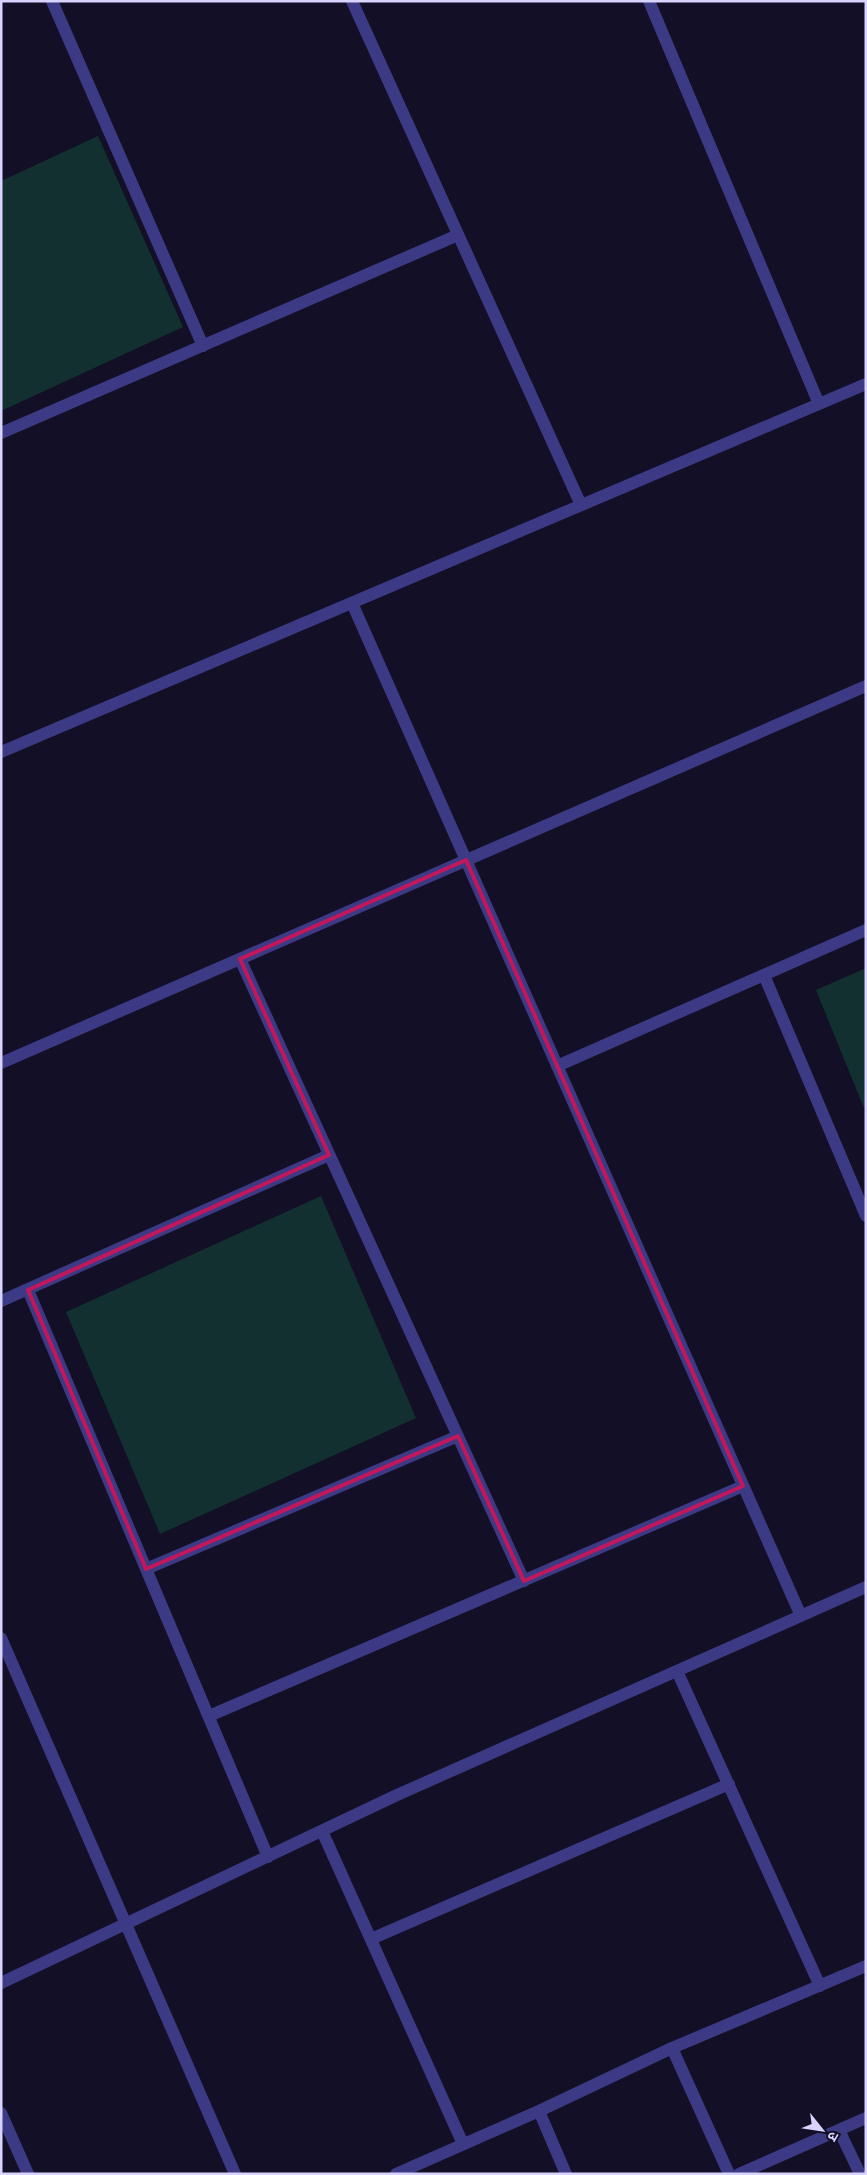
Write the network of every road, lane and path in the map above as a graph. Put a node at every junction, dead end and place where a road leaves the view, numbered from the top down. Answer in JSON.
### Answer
{"nodes":[{"id":1,"x":52,"y":1,"type":"edge"},
{"id":2,"x":352,"y":1,"type":"edge"},
{"id":3,"x":649,"y":1,"type":"edge"},
{"id":4,"x":458,"y":235,"type":"junction"},
{"id":5,"x":202,"y":346,"type":"junction"},
{"id":6,"x":866,"y":384,"type":"edge"},
{"id":7,"x":819,"y":404,"type":"junction"},
{"id":8,"x":1,"y":433,"type":"edge"},
{"id":9,"x":581,"y":505,"type":"junction"},
{"id":10,"x":352,"y":603,"type":"junction"},
{"id":11,"x":865,"y":689,"type":"edge"},
{"id":12,"x":1,"y":752,"type":"edge"},
{"id":13,"x":466,"y":860,"type":"junction"},
{"id":14,"x":866,"y":930,"type":"edge"},
{"id":15,"x":240,"y":959,"type":"junction"},
{"id":16,"x":764,"y":975,"type":"junction"},
{"id":17,"x":1,"y":1063,"type":"edge"},
{"id":18,"x":557,"y":1066,"type":"junction"},
{"id":19,"x":329,"y":1154,"type":"junction"},
{"id":20,"x":866,"y":1216,"type":"edge"},
{"id":21,"x":28,"y":1290,"type":"junction"},
{"id":22,"x":1,"y":1301,"type":"edge"},
{"id":23,"x":458,"y":1436,"type":"junction"},
{"id":24,"x":743,"y":1486,"type":"junction"},
{"id":25,"x":146,"y":1568,"type":"junction"},
{"id":26,"x":524,"y":1581,"type":"junction"},
{"id":27,"x":866,"y":1587,"type":"edge"},
{"id":28,"x":801,"y":1616,"type":"junction"},
{"id":29,"x":1,"y":1638,"type":"edge"},
{"id":30,"x":677,"y":1671,"type":"junction"},
{"id":31,"x":209,"y":1716,"type":"junction"},
{"id":32,"x":729,"y":1784,"type":"junction"},
{"id":33,"x":322,"y":1831,"type":"junction"},
{"id":34,"x":268,"y":1857,"type":"junction"},
{"id":35,"x":126,"y":1924,"type":"junction"},
{"id":36,"x":371,"y":1939,"type":"junction"},
{"id":37,"x":866,"y":1966,"type":"edge"},
{"id":38,"x":1,"y":1983,"type":"edge"},
{"id":39,"x":820,"y":1986,"type":"junction"},
{"id":40,"x":672,"y":2048,"type":"junction"},
{"id":41,"x":538,"y":2111,"type":"junction"},
{"id":42,"x":1,"y":2113,"type":"edge"},
{"id":43,"x":866,"y":2118,"type":"edge"},
{"id":44,"x":839,"y":2130,"type":"junction"},
{"id":45,"x":463,"y":2144,"type":"junction"},
{"id":46,"x":28,"y":2174,"type":"edge"},
{"id":47,"x":235,"y":2174,"type":"edge"},
{"id":48,"x":396,"y":2174,"type":"edge"},
{"id":49,"x":566,"y":2174,"type":"edge"},
{"id":50,"x":729,"y":2174,"type":"edge"},
{"id":51,"x":739,"y":2174,"type":"edge"},
{"id":52,"x":860,"y":2174,"type":"edge"}],
"edges":[{"from":1,"to":5,"type":"street"},
{"from":2,"to":4,"type":"street"},
{"from":3,"to":7,"type":"street"},
{"from":4,"to":5,"type":"street"},
{"from":4,"to":9,"type":"street"},
{"from":5,"to":8,"type":"street"},
{"from":6,"to":7,"type":"street"},
{"from":7,"to":9,"type":"street"},
{"from":9,"to":10,"type":"street"},
{"from":10,"to":12,"type":"street"},
{"from":10,"to":13,"type":"street"},
{"from":11,"to":13,"type":"street"},
{"from":13,"to":15,"type":"street"},
{"from":13,"to":18,"type":"street"},
{"from":14,"to":16,"type":"street"},
{"from":15,"to":17,"type":"street"},
{"from":15,"to":19,"type":"street"},
{"from":16,"to":18,"type":"street"},
{"from":16,"to":20,"type":"street"},
{"from":18,"to":24,"type":"street"},
{"from":19,"to":21,"type":"street"},
{"from":19,"to":23,"type":"street"},
{"from":21,"to":22,"type":"street"},
{"from":21,"to":25,"type":"street"},
{"from":23,"to":25,"type":"street"},
{"from":23,"to":26,"type":"street"},
{"from":24,"to":26,"type":"street"},
{"from":24,"to":28,"type":"street"},
{"from":25,"to":31,"type":"street"},
{"from":26,"to":31,"type":"street"},
{"from":27,"to":28,"type":"street"},
{"from":28,"to":30,"type":"street"},
{"from":29,"to":35,"type":"street"},
{"from":30,"to":32,"type":"street"},
{"from":30,"to":33,"type":"street"},
{"from":31,"to":34,"type":"street"},
{"from":32,"to":36,"type":"street"},
{"from":32,"to":39,"type":"street"},
{"from":33,"to":34,"type":"street"},
{"from":33,"to":36,"type":"street"},
{"from":34,"to":35,"type":"street"},
{"from":35,"to":38,"type":"street"},
{"from":35,"to":47,"type":"street"},
{"from":36,"to":45,"type":"street"},
{"from":37,"to":39,"type":"street"},
{"from":39,"to":40,"type":"street"},
{"from":40,"to":41,"type":"street"},
{"from":40,"to":50,"type":"street"},
{"from":41,"to":45,"type":"street"},
{"from":41,"to":49,"type":"street"},
{"from":42,"to":46,"type":"street"},
{"from":43,"to":44,"type":"street"},
{"from":44,"to":51,"type":"street"},
{"from":44,"to":52,"type":"street"},
{"from":45,"to":48,"type":"street"}]}
